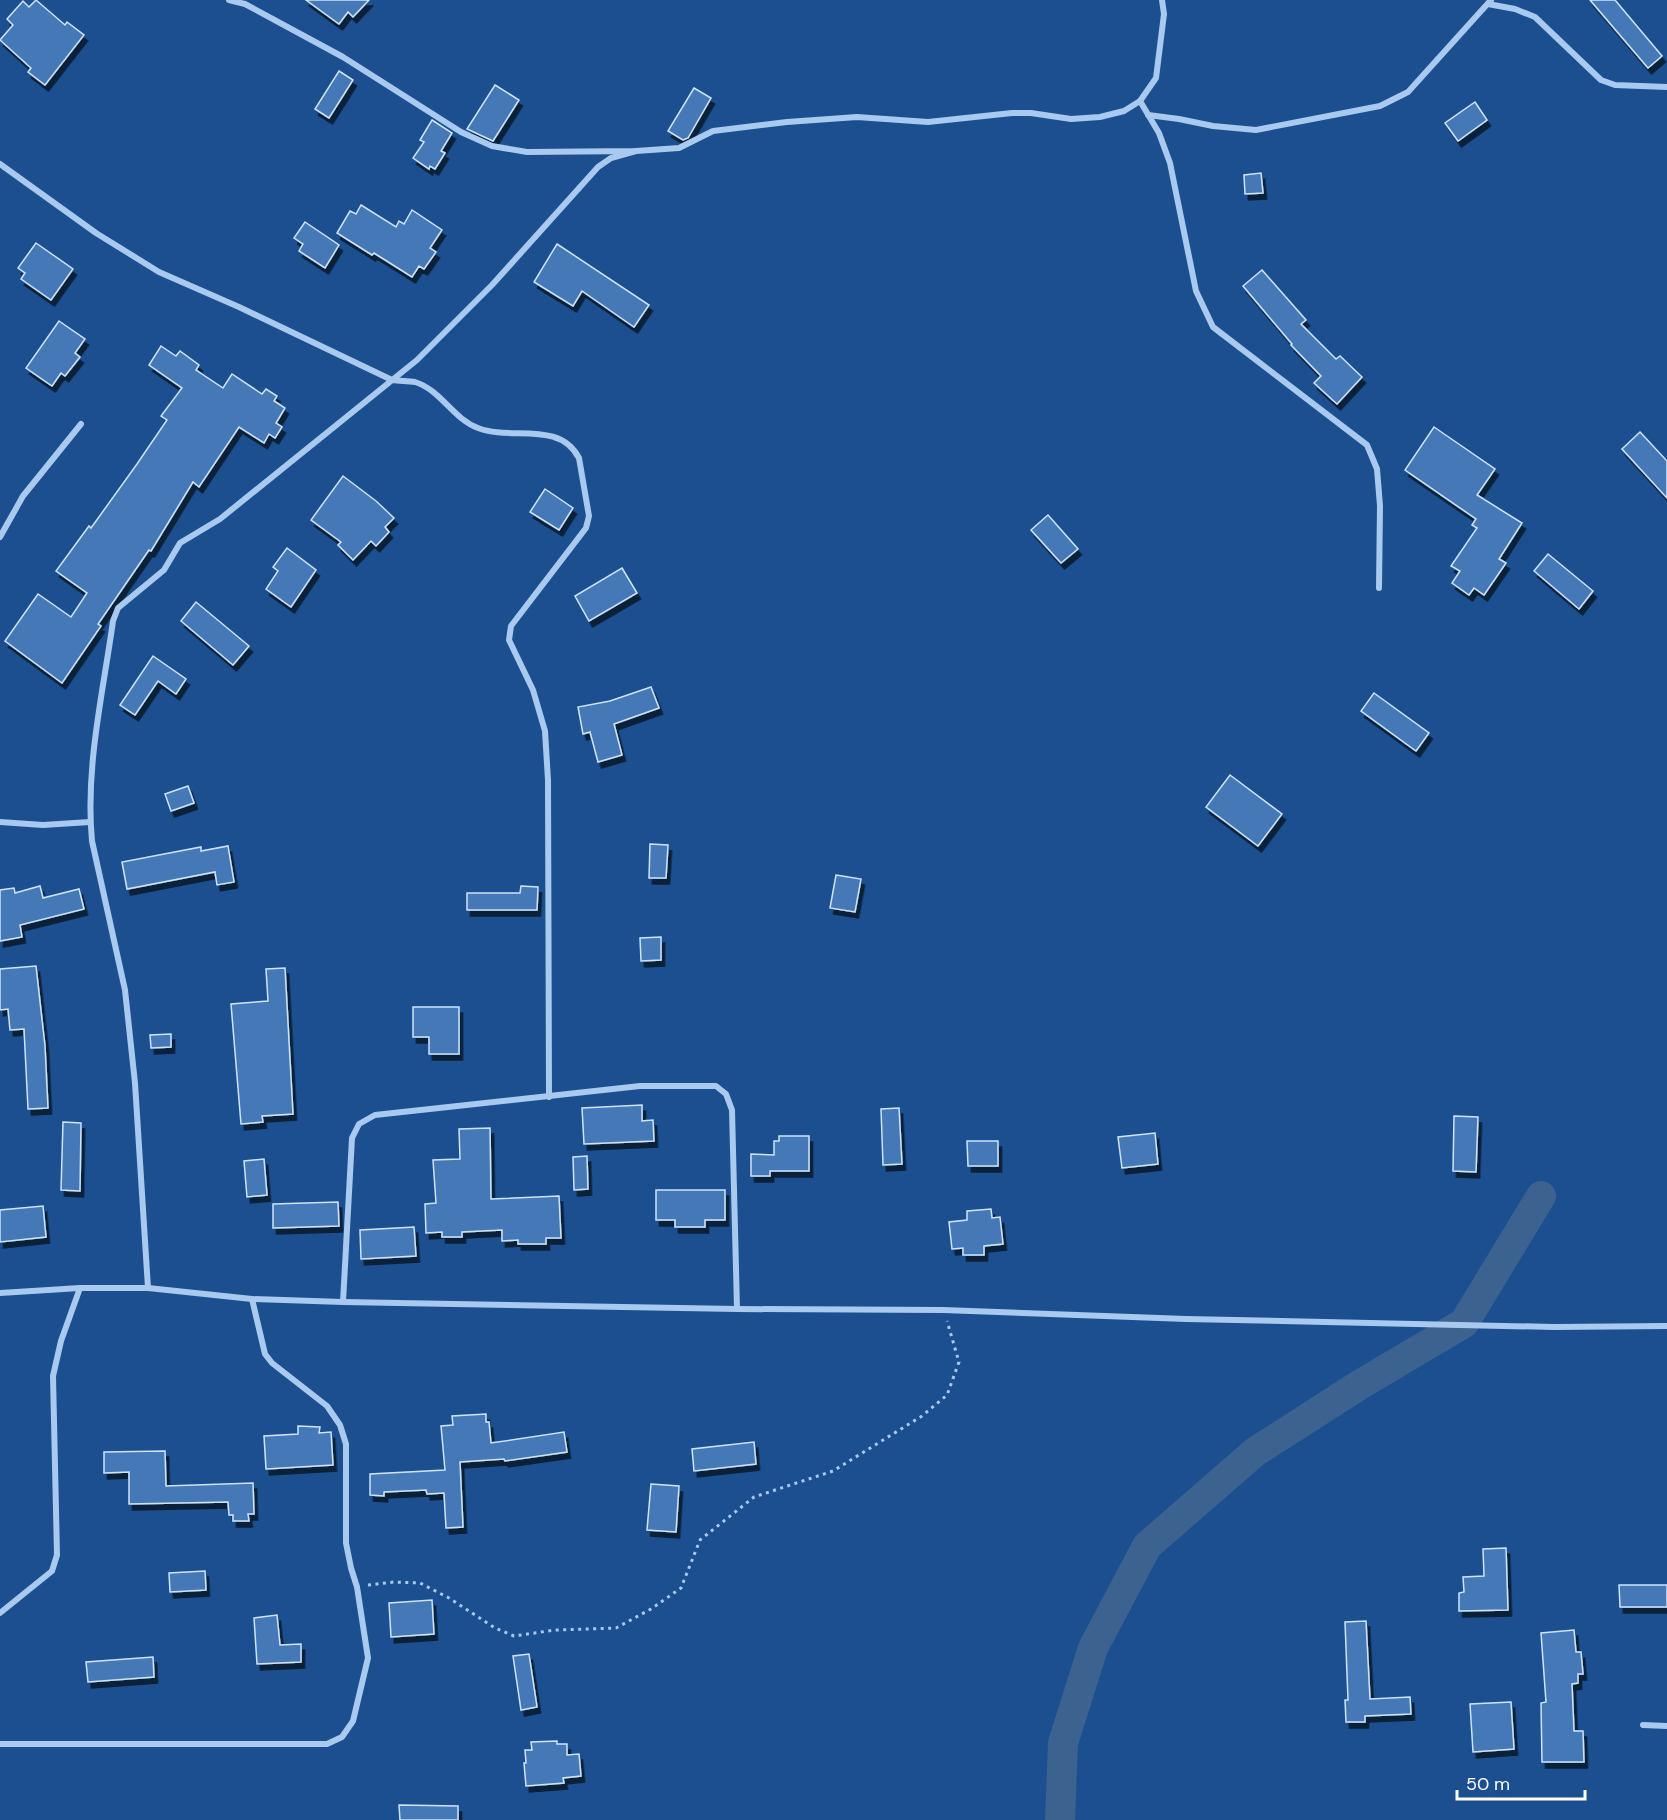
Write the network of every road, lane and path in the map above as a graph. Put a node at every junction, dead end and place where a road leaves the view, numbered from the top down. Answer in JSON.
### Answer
{"nodes":[{"id":1,"x":229,"y":0,"type":"edge"},
{"id":2,"x":1162,"y":0,"type":"edge"},
{"id":3,"x":1490,"y":2,"type":"edge"},
{"id":4,"x":1667,"y":87,"type":"edge"},
{"id":5,"x":1140,"y":101,"type":"junction"},
{"id":6,"x":1148,"y":115,"type":"junction"},
{"id":7,"x":636,"y":151,"type":"junction"},
{"id":8,"x":0,"y":164,"type":"edge"},
{"id":9,"x":392,"y":380,"type":"junction"},
{"id":10,"x":81,"y":424,"type":"dead end"},
{"id":11,"x":0,"y":537,"type":"edge"},
{"id":12,"x":1379,"y":588,"type":"dead end"},
{"id":13,"x":0,"y":822,"type":"edge"},
{"id":14,"x":90,"y":822,"type":"junction"},
{"id":15,"x":549,"y":1097,"type":"junction"},
{"id":16,"x":80,"y":1288,"type":"junction"},
{"id":17,"x":148,"y":1288,"type":"junction"},
{"id":18,"x":0,"y":1293,"type":"edge"},
{"id":19,"x":252,"y":1299,"type":"junction"},
{"id":20,"x":343,"y":1302,"type":"junction"},
{"id":21,"x":737,"y":1309,"type":"junction"},
{"id":22,"x":943,"y":1310,"type":"junction"},
{"id":23,"x":1667,"y":1326,"type":"edge"},
{"id":24,"x":357,"y":1587,"type":"junction"},
{"id":25,"x":0,"y":1613,"type":"edge"},
{"id":26,"x":1643,"y":1725,"type":"dead end"},
{"id":27,"x":1667,"y":1726,"type":"edge"},
{"id":28,"x":0,"y":1744,"type":"edge"}],
"edges":[{"from":1,"to":7,"type":"street"},
{"from":2,"to":5,"type":"street"},
{"from":3,"to":4,"type":"street"},
{"from":3,"to":6,"type":"street"},
{"from":5,"to":6,"type":"street"},
{"from":5,"to":7,"type":"street"},
{"from":6,"to":12,"type":"street"},
{"from":7,"to":9,"type":"street"},
{"from":8,"to":9,"type":"street"},
{"from":9,"to":14,"type":"street"},
{"from":9,"to":15,"type":"street"},
{"from":10,"to":11,"type":"street"},
{"from":13,"to":14,"type":"street"},
{"from":14,"to":17,"type":"street"},
{"from":15,"to":20,"type":"street"},
{"from":15,"to":21,"type":"street"},
{"from":16,"to":17,"type":"street"},
{"from":16,"to":18,"type":"street"},
{"from":16,"to":25,"type":"street"},
{"from":17,"to":19,"type":"street"},
{"from":19,"to":20,"type":"street"},
{"from":19,"to":24,"type":"street"},
{"from":20,"to":21,"type":"street"},
{"from":21,"to":22,"type":"street"},
{"from":22,"to":23,"type":"street"},
{"from":22,"to":24,"type":"path"},
{"from":24,"to":28,"type":"street"},
{"from":26,"to":27,"type":"street"}]}
